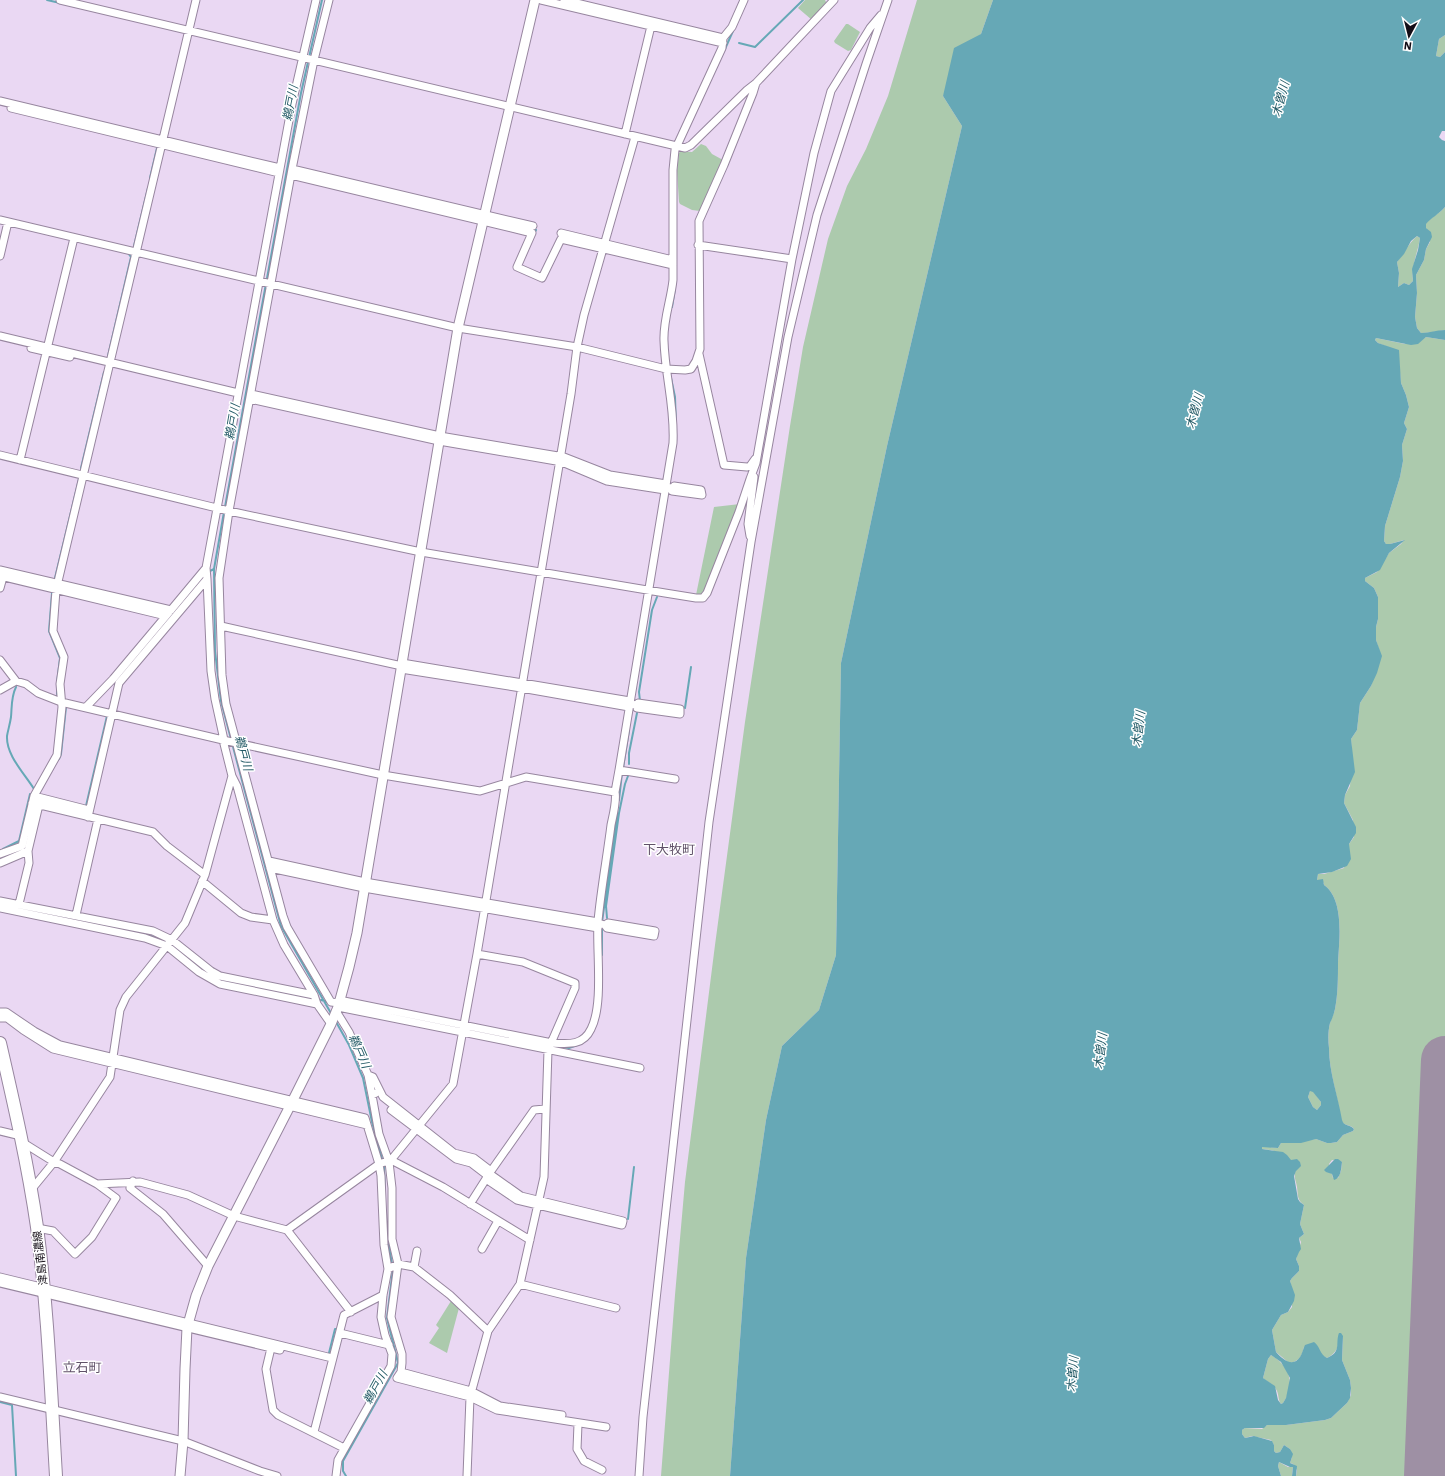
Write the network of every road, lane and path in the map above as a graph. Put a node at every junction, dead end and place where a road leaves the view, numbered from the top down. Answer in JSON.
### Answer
{"nodes":[{"id":1,"x":60,"y":0,"type":"edge"},
{"id":2,"x":196,"y":0,"type":"edge"},
{"id":3,"x":316,"y":0,"type":"edge"},
{"id":4,"x":329,"y":0,"type":"edge"},
{"id":5,"x":535,"y":0,"type":"edge"},
{"id":6,"x":541,"y":0,"type":"edge"},
{"id":7,"x":564,"y":0,"type":"edge"},
{"id":8,"x":744,"y":0,"type":"edge"},
{"id":9,"x":834,"y":0,"type":"edge"},
{"id":10,"x":888,"y":0,"type":"edge"},
{"id":11,"x":885,"y":10,"type":"junction"},
{"id":12,"x":651,"y":26,"type":"junction"},
{"id":13,"x":189,"y":31,"type":"junction"},
{"id":14,"x":723,"y":41,"type":"junction"},
{"id":15,"x":303,"y":58,"type":"junction"},
{"id":16,"x":313,"y":60,"type":"junction"},
{"id":17,"x":756,"y":83,"type":"junction"},
{"id":18,"x":0,"y":101,"type":"edge"},
{"id":19,"x":0,"y":106,"type":"edge"},
{"id":20,"x":510,"y":106,"type":"junction"},
{"id":21,"x":625,"y":134,"type":"junction"},
{"id":22,"x":635,"y":137,"type":"junction"},
{"id":23,"x":162,"y":142,"type":"junction"},
{"id":24,"x":677,"y":146,"type":"junction"},
{"id":25,"x":279,"y":171,"type":"junction"},
{"id":26,"x":292,"y":172,"type":"junction"},
{"id":27,"x":484,"y":218,"type":"junction"},
{"id":28,"x":0,"y":220,"type":"edge"},
{"id":29,"x":8,"y":222,"type":"junction"},
{"id":30,"x":533,"y":226,"type":"dead end"},
{"id":31,"x":561,"y":233,"type":"dead end"},
{"id":32,"x":74,"y":238,"type":"junction"},
{"id":33,"x":698,"y":245,"type":"junction"},
{"id":34,"x":603,"y":247,"type":"junction"},
{"id":35,"x":136,"y":253,"type":"junction"},
{"id":36,"x":0,"y":256,"type":"edge"},
{"id":37,"x":792,"y":259,"type":"junction"},
{"id":38,"x":673,"y":263,"type":"junction"},
{"id":39,"x":260,"y":282,"type":"junction"},
{"id":40,"x":270,"y":284,"type":"junction"},
{"id":41,"x":458,"y":328,"type":"junction"},
{"id":42,"x":0,"y":336,"type":"edge"},
{"id":43,"x":0,"y":340,"type":"edge"},
{"id":44,"x":578,"y":347,"type":"junction"},
{"id":45,"x":47,"y":349,"type":"junction"},
{"id":46,"x":699,"y":354,"type":"junction"},
{"id":47,"x":109,"y":364,"type":"junction"},
{"id":48,"x":666,"y":368,"type":"junction"},
{"id":49,"x":237,"y":395,"type":"junction"},
{"id":50,"x":250,"y":396,"type":"junction"},
{"id":51,"x":440,"y":438,"type":"junction"},
{"id":52,"x":0,"y":455,"type":"edge"},
{"id":53,"x":560,"y":459,"type":"junction"},
{"id":54,"x":20,"y":460,"type":"junction"},
{"id":55,"x":757,"y":460,"type":"junction"},
{"id":56,"x":82,"y":474,"type":"junction"},
{"id":57,"x":667,"y":487,"type":"junction"},
{"id":58,"x":218,"y":508,"type":"junction"},
{"id":59,"x":228,"y":511,"type":"junction"},
{"id":60,"x":751,"y":542,"type":"junction"},
{"id":61,"x":421,"y":552,"type":"junction"},
{"id":62,"x":206,"y":568,"type":"junction"},
{"id":63,"x":541,"y":572,"type":"junction"},
{"id":64,"x":1,"y":574,"type":"edge"},
{"id":65,"x":207,"y":579,"type":"junction"},
{"id":66,"x":57,"y":587,"type":"junction"},
{"id":67,"x":0,"y":588,"type":"edge"},
{"id":68,"x":648,"y":590,"type":"junction"},
{"id":69,"x":168,"y":613,"type":"junction"},
{"id":70,"x":221,"y":626,"type":"junction"},
{"id":71,"x":0,"y":660,"type":"edge"},
{"id":72,"x":402,"y":666,"type":"junction"},
{"id":73,"x":16,"y":681,"type":"junction"},
{"id":74,"x":522,"y":685,"type":"junction"},
{"id":75,"x":0,"y":690,"type":"edge"},
{"id":76,"x":61,"y":702,"type":"junction"},
{"id":77,"x":632,"y":704,"type":"junction"},
{"id":78,"x":86,"y":707,"type":"junction"},
{"id":79,"x":112,"y":713,"type":"junction"},
{"id":80,"x":224,"y":740,"type":"junction"},
{"id":81,"x":236,"y":742,"type":"junction"},
{"id":82,"x":619,"y":770,"type":"junction"},
{"id":83,"x":383,"y":775,"type":"junction"},
{"id":84,"x":232,"y":776,"type":"junction"},
{"id":85,"x":675,"y":779,"type":"dead end"},
{"id":86,"x":505,"y":783,"type":"junction"},
{"id":87,"x":615,"y":792,"type":"junction"},
{"id":88,"x":33,"y":800,"type":"junction"},
{"id":89,"x":39,"y":805,"type":"junction"},
{"id":90,"x":80,"y":811,"type":"junction"},
{"id":91,"x":88,"y":813,"type":"junction"},
{"id":92,"x":98,"y":819,"type":"junction"},
{"id":93,"x":28,"y":852,"type":"junction"},
{"id":94,"x":0,"y":854,"type":"edge"},
{"id":95,"x":0,"y":864,"type":"edge"},
{"id":96,"x":270,"y":864,"type":"junction"},
{"id":97,"x":203,"y":878,"type":"junction"},
{"id":98,"x":365,"y":885,"type":"junction"},
{"id":99,"x":0,"y":901,"type":"edge"},
{"id":100,"x":19,"y":904,"type":"junction"},
{"id":101,"x":485,"y":905,"type":"junction"},
{"id":102,"x":0,"y":908,"type":"edge"},
{"id":103,"x":76,"y":915,"type":"junction"},
{"id":104,"x":273,"y":920,"type":"junction"},
{"id":105,"x":600,"y":924,"type":"junction"},
{"id":106,"x":172,"y":940,"type":"junction"},
{"id":107,"x":167,"y":946,"type":"junction"},
{"id":108,"x":477,"y":954,"type":"junction"},
{"id":109,"x":314,"y":995,"type":"junction"},
{"id":110,"x":317,"y":1004,"type":"junction"},
{"id":111,"x":336,"y":1011,"type":"junction"},
{"id":112,"x":0,"y":1012,"type":"edge"},
{"id":113,"x":0,"y":1018,"type":"edge"},
{"id":114,"x":464,"y":1029,"type":"junction"},
{"id":115,"x":0,"y":1043,"type":"edge"},
{"id":116,"x":550,"y":1046,"type":"junction"},
{"id":117,"x":113,"y":1060,"type":"junction"},
{"id":118,"x":640,"y":1068,"type":"dead end"},
{"id":119,"x":368,"y":1075,"type":"junction"},
{"id":120,"x":380,"y":1092,"type":"junction"},
{"id":121,"x":372,"y":1095,"type":"junction"},
{"id":122,"x":292,"y":1104,"type":"junction"},
{"id":123,"x":545,"y":1108,"type":"junction"},
{"id":124,"x":419,"y":1127,"type":"junction"},
{"id":125,"x":0,"y":1131,"type":"edge"},
{"id":126,"x":22,"y":1139,"type":"junction"},
{"id":127,"x":54,"y":1162,"type":"junction"},
{"id":128,"x":385,"y":1162,"type":"junction"},
{"id":129,"x":489,"y":1175,"type":"junction"},
{"id":130,"x":134,"y":1181,"type":"junction"},
{"id":131,"x":97,"y":1184,"type":"junction"},
{"id":132,"x":31,"y":1190,"type":"junction"},
{"id":133,"x":538,"y":1203,"type":"junction"},
{"id":134,"x":470,"y":1204,"type":"junction"},
{"id":135,"x":234,"y":1216,"type":"junction"},
{"id":136,"x":498,"y":1221,"type":"junction"},
{"id":137,"x":37,"y":1228,"type":"junction"},
{"id":138,"x":288,"y":1230,"type":"junction"},
{"id":139,"x":530,"y":1240,"type":"junction"},
{"id":140,"x":482,"y":1249,"type":"dead end"},
{"id":141,"x":417,"y":1251,"type":"dead end"},
{"id":142,"x":208,"y":1266,"type":"junction"},
{"id":143,"x":393,"y":1266,"type":"junction"},
{"id":144,"x":414,"y":1267,"type":"junction"},
{"id":145,"x":0,"y":1277,"type":"edge"},
{"id":146,"x":0,"y":1283,"type":"edge"},
{"id":147,"x":520,"y":1284,"type":"junction"},
{"id":148,"x":44,"y":1290,"type":"junction"},
{"id":149,"x":383,"y":1295,"type":"junction"},
{"id":150,"x":616,"y":1308,"type":"dead end"},
{"id":151,"x":351,"y":1312,"type":"junction"},
{"id":152,"x":188,"y":1325,"type":"junction"},
{"id":153,"x":488,"y":1331,"type":"junction"},
{"id":154,"x":340,"y":1333,"type":"junction"},
{"id":155,"x":390,"y":1345,"type":"junction"},
{"id":156,"x":271,"y":1348,"type":"junction"},
{"id":157,"x":332,"y":1360,"type":"junction"},
{"id":158,"x":470,"y":1394,"type":"junction"},
{"id":159,"x":0,"y":1397,"type":"edge"},
{"id":160,"x":52,"y":1410,"type":"junction"},
{"id":161,"x":562,"y":1416,"type":"dead end"},
{"id":162,"x":578,"y":1424,"type":"junction"},
{"id":163,"x":606,"y":1427,"type":"dead end"},
{"id":164,"x":314,"y":1432,"type":"junction"},
{"id":165,"x":183,"y":1441,"type":"junction"},
{"id":166,"x":344,"y":1448,"type":"junction"},
{"id":167,"x":602,"y":1470,"type":"dead end"},
{"id":168,"x":337,"y":1475,"type":"edge"},
{"id":169,"x":56,"y":1476,"type":"edge"},
{"id":170,"x":180,"y":1476,"type":"edge"},
{"id":171,"x":277,"y":1476,"type":"edge"},
{"id":172,"x":467,"y":1476,"type":"edge"},
{"id":173,"x":639,"y":1476,"type":"edge"}],
"edges":[{"from":1,"to":13,"type":"street"},
{"from":2,"to":13,"type":"street"},
{"from":3,"to":15,"type":"street"},
{"from":4,"to":16,"type":"street"},
{"from":5,"to":20,"type":"street"},
{"from":6,"to":12,"type":"street"},
{"from":7,"to":14,"type":"street"},
{"from":8,"to":14,"type":"street"},
{"from":9,"to":17,"type":"street"},
{"from":10,"to":11,"type":"street"},
{"from":11,"to":37,"type":"street"},
{"from":11,"to":60,"type":"street"},
{"from":12,"to":14,"type":"street"},
{"from":12,"to":21,"type":"street"},
{"from":13,"to":15,"type":"street"},
{"from":13,"to":23,"type":"street"},
{"from":14,"to":24,"type":"street"},
{"from":15,"to":16,"type":"street"},
{"from":15,"to":25,"type":"street"},
{"from":16,"to":20,"type":"street"},
{"from":16,"to":26,"type":"street"},
{"from":17,"to":24,"type":"street"},
{"from":17,"to":33,"type":"street"},
{"from":18,"to":23,"type":"street"},
{"from":19,"to":23,"type":"street"},
{"from":20,"to":21,"type":"street"},
{"from":20,"to":27,"type":"street"},
{"from":21,"to":22,"type":"street"},
{"from":22,"to":24,"type":"street"},
{"from":22,"to":34,"type":"street"},
{"from":23,"to":25,"type":"street"},
{"from":23,"to":35,"type":"street"},
{"from":24,"to":38,"type":"street"},
{"from":25,"to":39,"type":"street"},
{"from":26,"to":27,"type":"street"},
{"from":26,"to":40,"type":"street"},
{"from":27,"to":30,"type":"street"},
{"from":27,"to":34,"type":"street"},
{"from":27,"to":41,"type":"street"},
{"from":28,"to":29,"type":"street"},
{"from":29,"to":32,"type":"street"},
{"from":29,"to":36,"type":"street"},
{"from":31,"to":34,"type":"street"},
{"from":32,"to":35,"type":"street"},
{"from":32,"to":45,"type":"street"},
{"from":33,"to":37,"type":"street"},
{"from":33,"to":46,"type":"street"},
{"from":34,"to":38,"type":"street"},
{"from":34,"to":44,"type":"street"},
{"from":35,"to":39,"type":"street"},
{"from":35,"to":47,"type":"street"},
{"from":37,"to":55,"type":"street"},
{"from":38,"to":48,"type":"street"},
{"from":39,"to":40,"type":"street"},
{"from":39,"to":49,"type":"street"},
{"from":40,"to":41,"type":"street"},
{"from":40,"to":50,"type":"street"},
{"from":41,"to":44,"type":"street"},
{"from":41,"to":51,"type":"street"},
{"from":42,"to":45,"type":"street"},
{"from":43,"to":45,"type":"street"},
{"from":44,"to":48,"type":"street"},
{"from":44,"to":53,"type":"street"},
{"from":45,"to":47,"type":"street"},
{"from":45,"to":54,"type":"street"},
{"from":46,"to":48,"type":"street"},
{"from":46,"to":55,"type":"street"},
{"from":47,"to":49,"type":"street"},
{"from":47,"to":56,"type":"street"},
{"from":48,"to":57,"type":"street"},
{"from":49,"to":58,"type":"street"},
{"from":50,"to":51,"type":"street"},
{"from":50,"to":59,"type":"street"},
{"from":51,"to":53,"type":"street"},
{"from":51,"to":61,"type":"street"},
{"from":52,"to":54,"type":"street"},
{"from":53,"to":57,"type":"street"},
{"from":53,"to":63,"type":"street"},
{"from":54,"to":56,"type":"street"},
{"from":55,"to":60,"type":"street"},
{"from":55,"to":68,"type":"street"},
{"from":56,"to":58,"type":"street"},
{"from":56,"to":66,"type":"street"},
{"from":57,"to":68,"type":"street"},
{"from":58,"to":59,"type":"street"},
{"from":58,"to":62,"type":"street"},
{"from":59,"to":61,"type":"street"},
{"from":59,"to":70,"type":"street"},
{"from":60,"to":173,"type":"street"},
{"from":61,"to":63,"type":"street"},
{"from":61,"to":72,"type":"street"},
{"from":62,"to":65,"type":"street"},
{"from":62,"to":69,"type":"street"},
{"from":63,"to":68,"type":"street"},
{"from":63,"to":74,"type":"street"},
{"from":64,"to":66,"type":"street"},
{"from":64,"to":67,"type":"street"},
{"from":65,"to":79,"type":"street"},
{"from":65,"to":80,"type":"street"},
{"from":66,"to":69,"type":"street"},
{"from":66,"to":76,"type":"street"},
{"from":68,"to":77,"type":"street"},
{"from":69,"to":78,"type":"street"},
{"from":70,"to":72,"type":"street"},
{"from":70,"to":81,"type":"street"},
{"from":71,"to":73,"type":"street"},
{"from":72,"to":74,"type":"street"},
{"from":72,"to":83,"type":"street"},
{"from":73,"to":75,"type":"street"},
{"from":73,"to":76,"type":"street"},
{"from":74,"to":77,"type":"street"},
{"from":74,"to":86,"type":"street"},
{"from":76,"to":78,"type":"street"},
{"from":76,"to":88,"type":"street"},
{"from":77,"to":77,"type":"street"},
{"from":77,"to":82,"type":"street"},
{"from":78,"to":79,"type":"street"},
{"from":79,"to":80,"type":"street"},
{"from":79,"to":91,"type":"street"},
{"from":80,"to":81,"type":"street"},
{"from":80,"to":84,"type":"street"},
{"from":81,"to":83,"type":"street"},
{"from":81,"to":96,"type":"street"},
{"from":82,"to":85,"type":"street"},
{"from":82,"to":87,"type":"street"},
{"from":83,"to":86,"type":"street"},
{"from":83,"to":98,"type":"street"},
{"from":84,"to":97,"type":"street"},
{"from":84,"to":104,"type":"street"},
{"from":86,"to":87,"type":"street"},
{"from":86,"to":101,"type":"street"},
{"from":87,"to":105,"type":"street"},
{"from":88,"to":89,"type":"street"},
{"from":88,"to":90,"type":"street"},
{"from":88,"to":94,"type":"street"},
{"from":89,"to":90,"type":"street"},
{"from":89,"to":93,"type":"street"},
{"from":90,"to":91,"type":"street"},
{"from":91,"to":92,"type":"street"},
{"from":92,"to":97,"type":"street"},
{"from":92,"to":103,"type":"street"},
{"from":93,"to":95,"type":"street"},
{"from":93,"to":100,"type":"street"},
{"from":96,"to":98,"type":"street"},
{"from":96,"to":111,"type":"street"},
{"from":97,"to":104,"type":"street"},
{"from":97,"to":106,"type":"street"},
{"from":98,"to":101,"type":"street"},
{"from":98,"to":111,"type":"street"},
{"from":99,"to":100,"type":"street"},
{"from":100,"to":103,"type":"street"},
{"from":101,"to":105,"type":"street"},
{"from":101,"to":108,"type":"street"},
{"from":102,"to":107,"type":"street"},
{"from":103,"to":106,"type":"street"},
{"from":104,"to":109,"type":"street"},
{"from":105,"to":105,"type":"street"},
{"from":105,"to":116,"type":"street"},
{"from":106,"to":107,"type":"street"},
{"from":106,"to":109,"type":"street"},
{"from":107,"to":110,"type":"street"},
{"from":107,"to":117,"type":"street"},
{"from":108,"to":114,"type":"street"},
{"from":108,"to":116,"type":"street"},
{"from":109,"to":110,"type":"street"},
{"from":110,"to":111,"type":"street"},
{"from":111,"to":114,"type":"street"},
{"from":111,"to":119,"type":"street"},
{"from":111,"to":122,"type":"street"},
{"from":112,"to":117,"type":"street"},
{"from":113,"to":117,"type":"street"},
{"from":114,"to":116,"type":"street"},
{"from":114,"to":124,"type":"street"},
{"from":115,"to":126,"type":"main road","name":"津島南濃線"},
{"from":116,"to":118,"type":"street"},
{"from":116,"to":123,"type":"street"},
{"from":117,"to":122,"type":"street"},
{"from":117,"to":127,"type":"street"},
{"from":119,"to":120,"type":"street"},
{"from":119,"to":121,"type":"street"},
{"from":120,"to":121,"type":"street"},
{"from":120,"to":124,"type":"street"},
{"from":121,"to":124,"type":"street"},
{"from":121,"to":128,"type":"street"},
{"from":122,"to":128,"type":"street"},
{"from":122,"to":135,"type":"street"},
{"from":123,"to":129,"type":"street"},
{"from":123,"to":133,"type":"street"},
{"from":124,"to":128,"type":"street"},
{"from":124,"to":129,"type":"street"},
{"from":125,"to":126,"type":"street"},
{"from":126,"to":127,"type":"street"},
{"from":126,"to":132,"type":"main road","name":"津島南濃線"},
{"from":127,"to":131,"type":"street"},
{"from":127,"to":132,"type":"street"},
{"from":128,"to":134,"type":"street"},
{"from":128,"to":138,"type":"street"},
{"from":128,"to":143,"type":"street"},
{"from":128,"to":143,"type":"street"},
{"from":129,"to":133,"type":"street"},
{"from":129,"to":134,"type":"street"},
{"from":130,"to":131,"type":"street"},
{"from":130,"to":135,"type":"street"},
{"from":130,"to":142,"type":"street"},
{"from":131,"to":137,"type":"street"},
{"from":132,"to":137,"type":"main road","name":"津島南濃線"},
{"from":133,"to":133,"type":"street"},
{"from":133,"to":139,"type":"street"},
{"from":134,"to":136,"type":"street"},
{"from":135,"to":138,"type":"street"},
{"from":135,"to":142,"type":"street"},
{"from":136,"to":139,"type":"street"},
{"from":136,"to":140,"type":"street"},
{"from":137,"to":148,"type":"main road","name":"津島南濃線"},
{"from":138,"to":151,"type":"street"},
{"from":139,"to":147,"type":"street"},
{"from":141,"to":144,"type":"street"},
{"from":142,"to":152,"type":"street"},
{"from":143,"to":144,"type":"street"},
{"from":143,"to":149,"type":"street"},
{"from":143,"to":158,"type":"street"},
{"from":144,"to":153,"type":"street"},
{"from":145,"to":148,"type":"street"},
{"from":146,"to":148,"type":"street"},
{"from":147,"to":150,"type":"street"},
{"from":147,"to":153,"type":"street"},
{"from":148,"to":152,"type":"street"},
{"from":148,"to":160,"type":"main road","name":"津島南濃線"},
{"from":149,"to":151,"type":"street"},
{"from":149,"to":155,"type":"street"},
{"from":151,"to":154,"type":"street"},
{"from":152,"to":156,"type":"street"},
{"from":152,"to":157,"type":"street"},
{"from":152,"to":165,"type":"street"},
{"from":153,"to":158,"type":"street"},
{"from":154,"to":155,"type":"street"},
{"from":154,"to":157,"type":"street"},
{"from":155,"to":166,"type":"street"},
{"from":156,"to":157,"type":"street"},
{"from":156,"to":164,"type":"street"},
{"from":157,"to":164,"type":"street"},
{"from":158,"to":161,"type":"street"},
{"from":158,"to":162,"type":"street"},
{"from":158,"to":172,"type":"street"},
{"from":159,"to":160,"type":"street"},
{"from":160,"to":165,"type":"street"},
{"from":160,"to":169,"type":"main road","name":"津島南濃線"},
{"from":162,"to":163,"type":"street"},
{"from":162,"to":167,"type":"street"},
{"from":164,"to":166,"type":"street"},
{"from":165,"to":170,"type":"street"},
{"from":165,"to":171,"type":"street"},
{"from":166,"to":168,"type":"street"}]}
